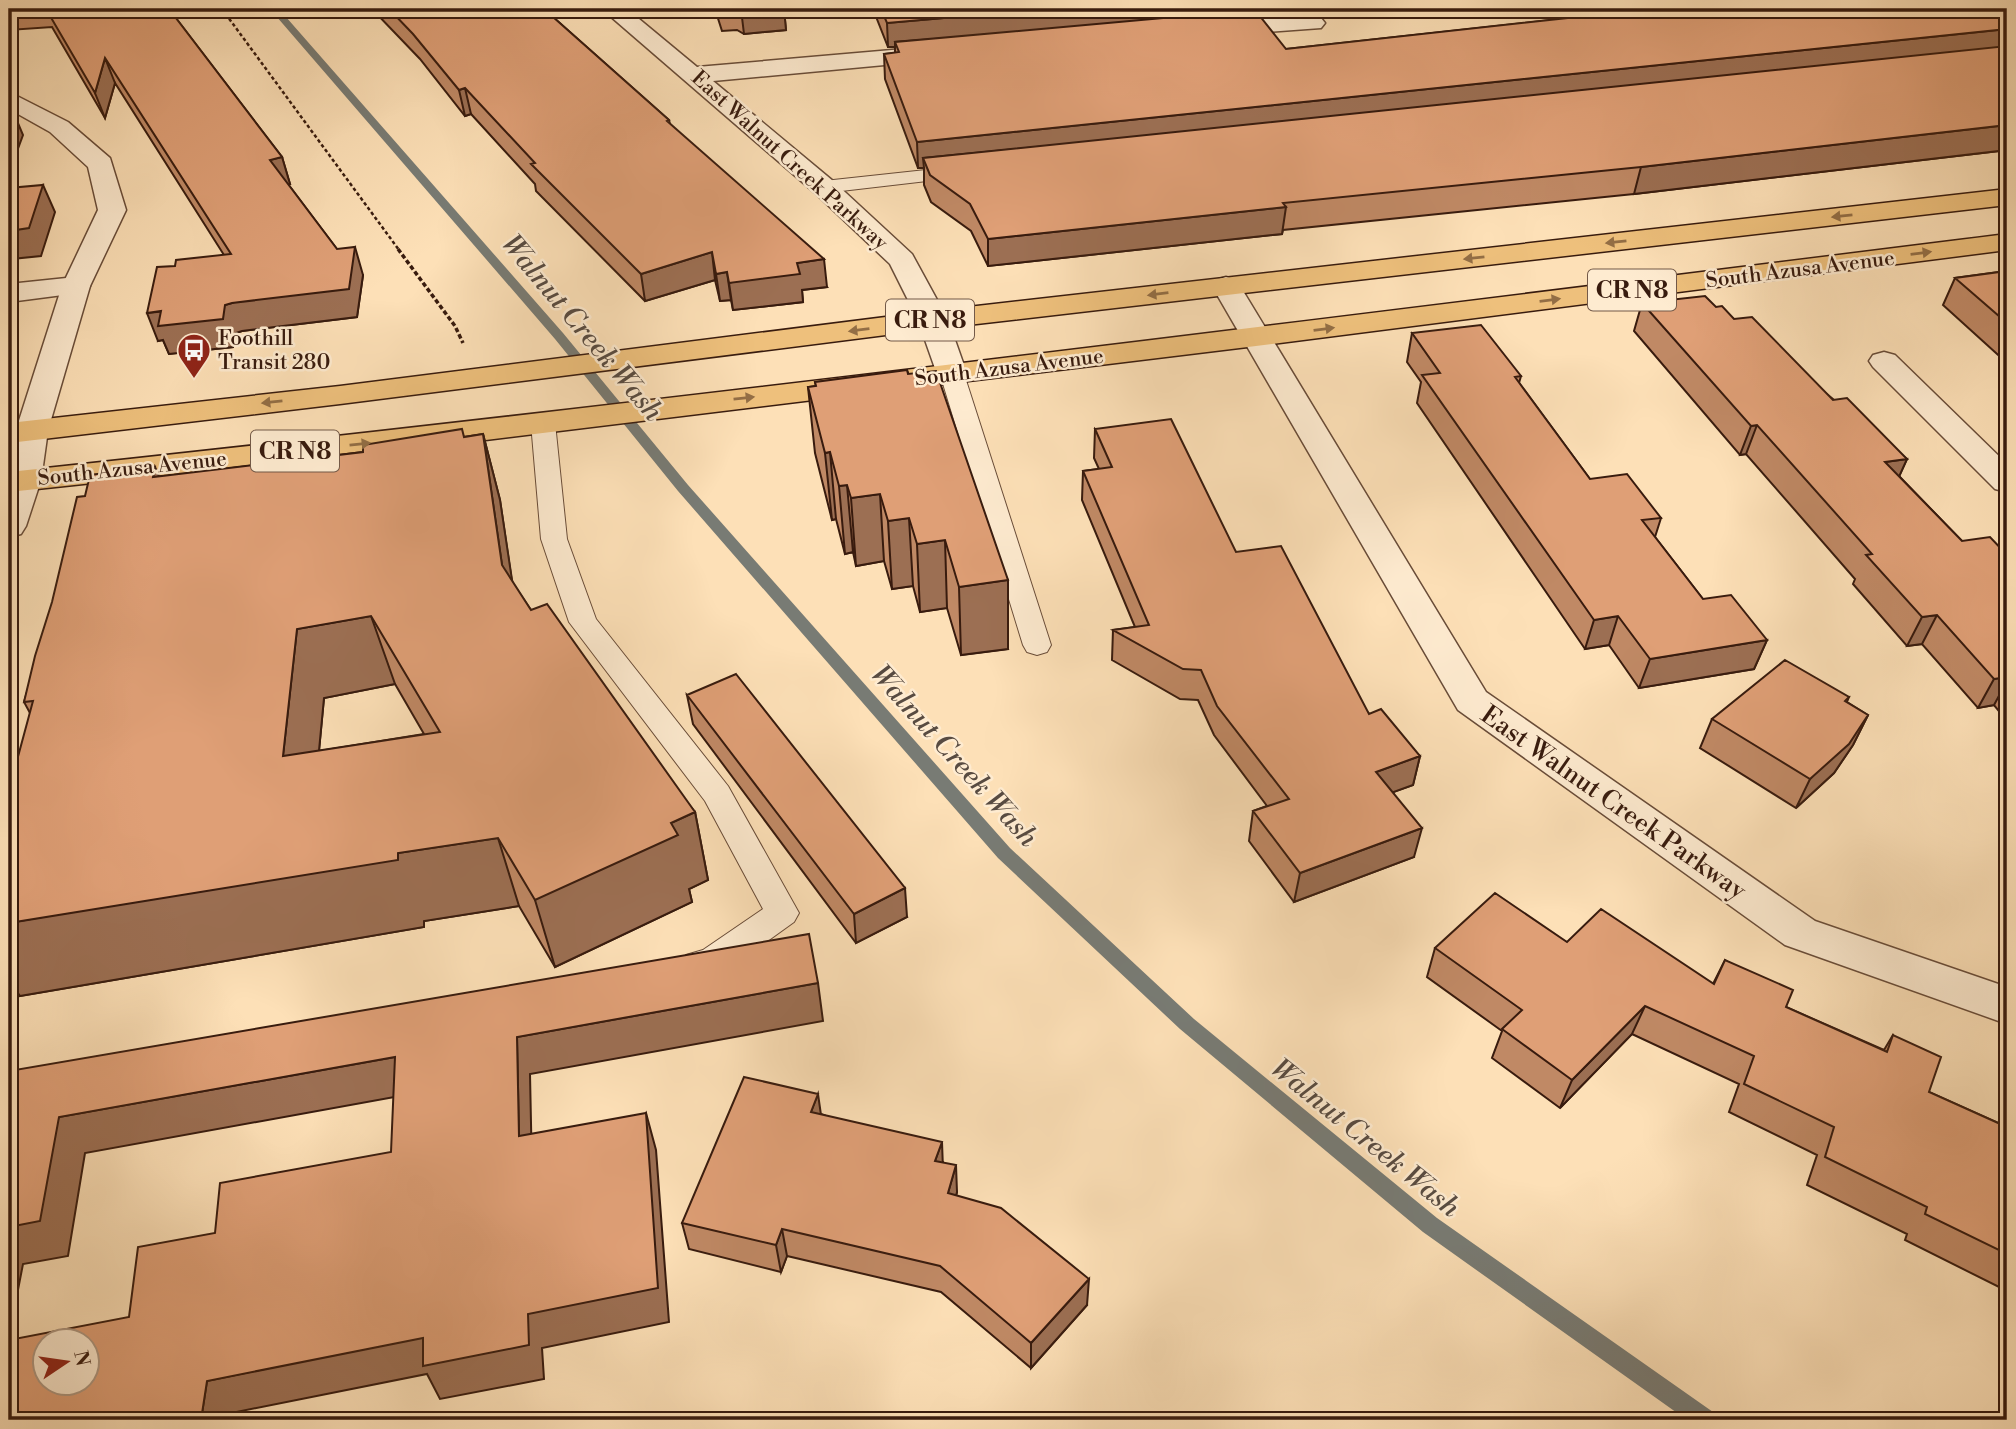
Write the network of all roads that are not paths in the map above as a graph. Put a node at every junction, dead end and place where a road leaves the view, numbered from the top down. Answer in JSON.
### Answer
{"nodes":[{"id":1,"x":613,"y":9,"type":"edge"},
{"id":2,"x":1313,"y":23,"type":"dead end"},
{"id":3,"x":1196,"y":30,"type":"edge"},
{"id":4,"x":959,"y":51,"type":"edge"},
{"id":5,"x":694,"y":75,"type":"junction"},
{"id":6,"x":9,"y":99,"type":"edge"},
{"id":7,"x":977,"y":171,"type":"edge"},
{"id":8,"x":824,"y":187,"type":"junction"},
{"id":9,"x":2007,"y":197,"type":"edge"},
{"id":10,"x":2007,"y":242,"type":"edge"},
{"id":11,"x":76,"y":286,"type":"junction"},
{"id":12,"x":1226,"y":286,"type":"junction"},
{"id":13,"x":9,"y":293,"type":"edge"},
{"id":14,"x":933,"y":320,"type":"junction"},
{"id":15,"x":1256,"y":337,"type":"junction"},
{"id":16,"x":1884,"y":361,"type":"dead end"},
{"id":17,"x":952,"y":374,"type":"junction"},
{"id":18,"x":554,"y":421,"type":"junction"},
{"id":19,"x":20,"y":431,"type":"edge"},
{"id":20,"x":16,"y":481,"type":"edge"},
{"id":21,"x":2007,"y":482,"type":"edge"},
{"id":22,"x":9,"y":526,"type":"edge"},
{"id":23,"x":1037,"y":645,"type":"dead end"},
{"id":24,"x":670,"y":969,"type":"edge"},
{"id":25,"x":2007,"y":1006,"type":"edge"}],
"edges":[{"from":1,"to":5,"type":"street","name":"East Walnut Creek Parkway"},
{"from":2,"to":3,"type":"street"},
{"from":4,"to":5,"type":"street"},
{"from":5,"to":8,"type":"street","name":"East Walnut Creek Parkway"},
{"from":6,"to":11,"type":"street"},
{"from":7,"to":8,"type":"lane"},
{"from":8,"to":14,"type":"street","name":"East Walnut Creek Parkway"},
{"from":9,"to":12,"type":"main road","name":"South Azusa Avenue","number":"CR N8","one_way":true},
{"from":15,"to":10,"type":"main road","name":"South Azusa Avenue","number":"CR N8","one_way":true},
{"from":11,"to":13,"type":"street"},
{"from":11,"to":19,"type":"street"},
{"from":12,"to":14,"type":"main road","name":"South Azusa Avenue","number":"CR N8","one_way":true},
{"from":12,"to":15,"type":"street","name":"East Walnut Creek Parkway"},
{"from":14,"to":17,"type":"street","name":"East Walnut Creek Parkway"},
{"from":14,"to":19,"type":"main road","name":"South Azusa Avenue","number":"CR N8","one_way":true},
{"from":15,"to":17,"type":"main road","name":"South Azusa Avenue","number":"CR N8"},
{"from":15,"to":25,"type":"street","name":"East Walnut Creek Parkway"},
{"from":16,"to":21,"type":"street"},
{"from":18,"to":17,"type":"main road","name":"South Azusa Avenue","number":"CR N8","one_way":true},
{"from":17,"to":23,"type":"lane"},
{"from":20,"to":18,"type":"main road","name":"South Azusa Avenue","number":"CR N8","one_way":true},
{"from":18,"to":24,"type":"lane"},
{"from":19,"to":20,"type":"street"},
{"from":20,"to":22,"type":"street"}]}
